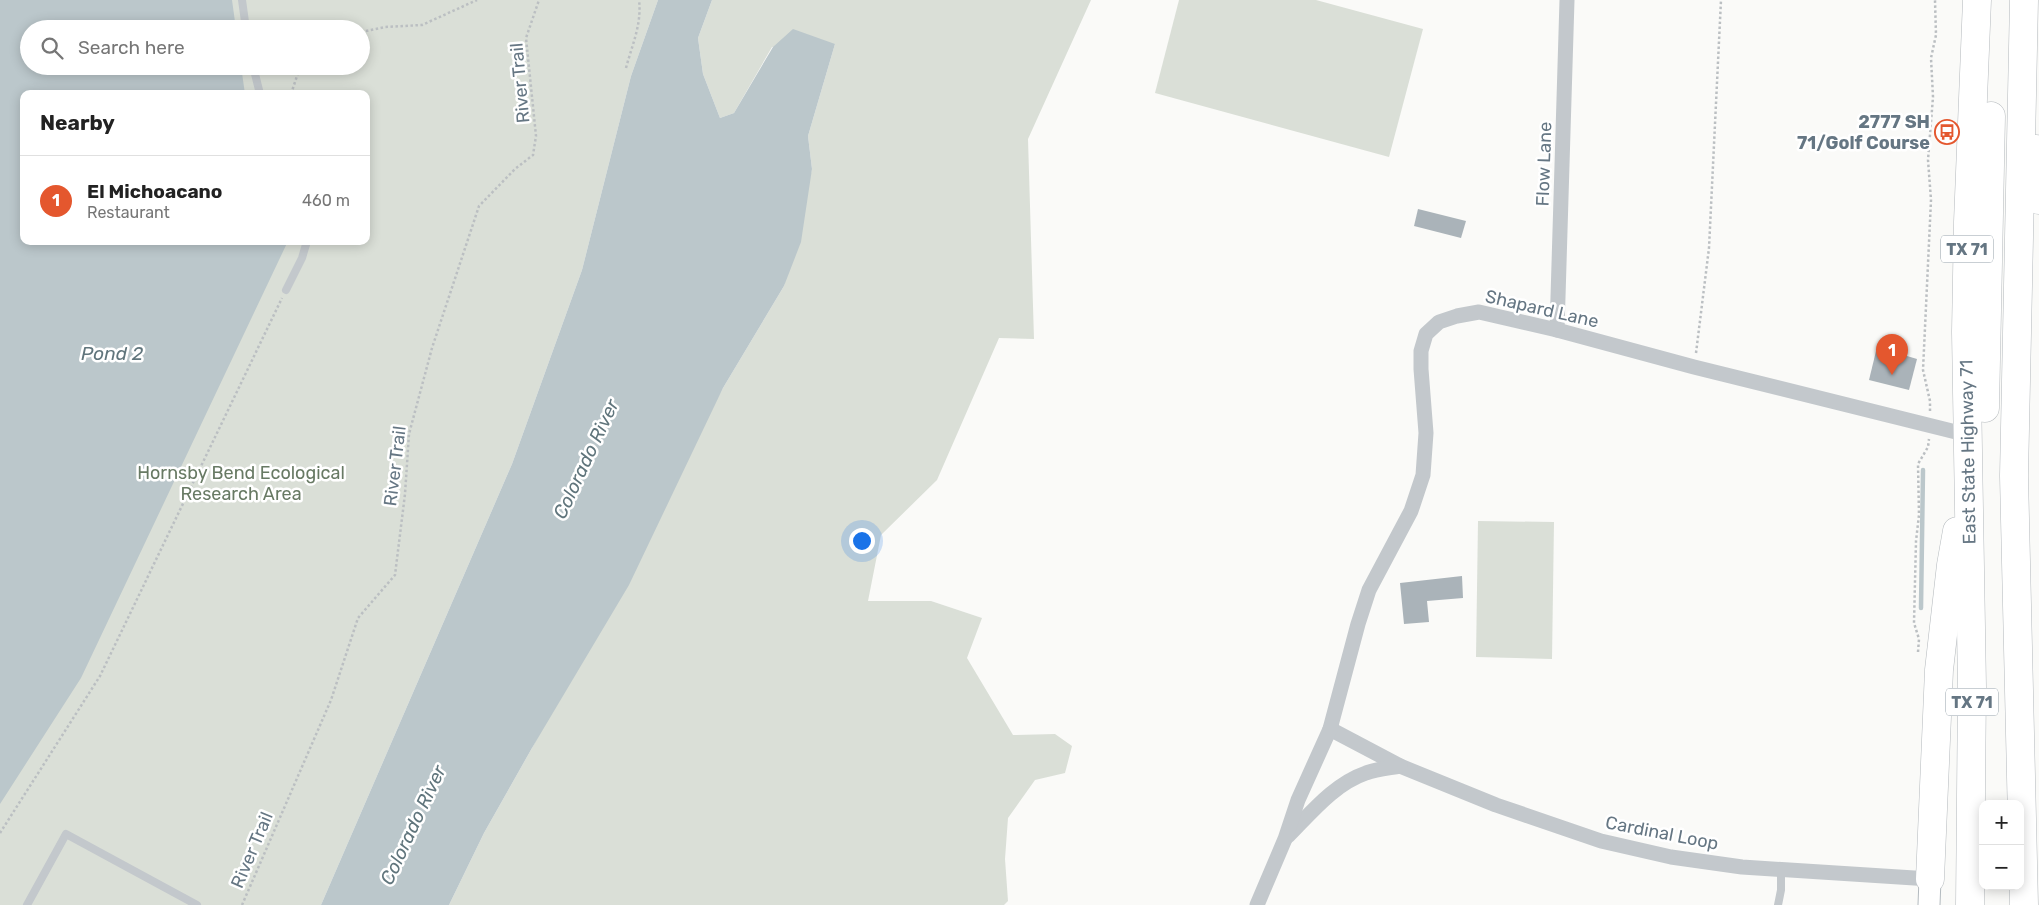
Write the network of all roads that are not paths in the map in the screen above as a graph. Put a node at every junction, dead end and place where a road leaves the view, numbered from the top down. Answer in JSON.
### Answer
{"nodes":[{"id":1,"x":242,"y":0,"type":"edge"},
{"id":2,"x":1567,"y":0,"type":"edge"},
{"id":3,"x":1977,"y":0,"type":"edge"},
{"id":4,"x":1993,"y":0,"type":"edge"},
{"id":5,"x":2009,"y":0,"type":"edge"},
{"id":6,"x":2024,"y":0,"type":"edge"},
{"id":7,"x":245,"y":20,"type":"edge"},
{"id":8,"x":2022,"y":61,"type":"junction"},
{"id":9,"x":256,"y":75,"type":"edge"},
{"id":10,"x":259,"y":90,"type":"edge"},
{"id":11,"x":2039,"y":200,"type":"edge"},
{"id":12,"x":306,"y":245,"type":"edge"},
{"id":13,"x":286,"y":290,"type":"road end"},
{"id":14,"x":1557,"y":330,"type":"junction"},
{"id":15,"x":1968,"y":435,"type":"junction"},
{"id":16,"x":1968,"y":499,"type":"junction"},
{"id":17,"x":1330,"y":728,"type":"junction"},
{"id":18,"x":1400,"y":766,"type":"junction"},
{"id":19,"x":1988,"y":800,"type":"edge"},
{"id":20,"x":2006,"y":800,"type":"edge"},
{"id":21,"x":1286,"y":839,"type":"junction"},
{"id":22,"x":1781,"y":870,"type":"junction"},
{"id":23,"x":1986,"y":890,"type":"edge"},
{"id":24,"x":2007,"y":890,"type":"edge"},
{"id":25,"x":1929,"y":892,"type":"edge"},
{"id":26,"x":28,"y":905,"type":"edge"},
{"id":27,"x":197,"y":905,"type":"edge"},
{"id":28,"x":1257,"y":905,"type":"edge"},
{"id":29,"x":1778,"y":905,"type":"edge"},
{"id":30,"x":1970,"y":905,"type":"edge"},
{"id":31,"x":1986,"y":905,"type":"edge"},
{"id":32,"x":2007,"y":905,"type":"edge"},
{"id":33,"x":2024,"y":905,"type":"edge"}],
"edges":[{"from":1,"to":7,"type":"lane"},
{"from":2,"to":14,"type":"street","name":"Flow Lane"},
{"from":3,"to":15,"type":"highway","name":"East State Highway 71","number":"TX 71"},
{"from":4,"to":19,"type":"highway"},
{"from":5,"to":20,"type":"highway"},
{"from":6,"to":8,"type":"highway","number":"TX 71"},
{"from":8,"to":11,"type":"highway"},
{"from":8,"to":33,"type":"highway","number":"TX 71"},
{"from":9,"to":10,"type":"lane"},
{"from":12,"to":13,"type":"lane"},
{"from":14,"to":15,"type":"street","name":"Shapard Lane"},
{"from":14,"to":17,"type":"street","name":"Shapard Lane"},
{"from":15,"to":16,"type":"highway","name":"East State Highway 71","number":"TX 71"},
{"from":16,"to":25,"type":"highway"},
{"from":16,"to":30,"type":"highway","name":"East State Highway 71","number":"TX 71"},
{"from":17,"to":18,"type":"street","name":"Cardinal Loop"},
{"from":17,"to":21,"type":"street"},
{"from":18,"to":21,"type":"street"},
{"from":18,"to":22,"type":"street","name":"Cardinal Loop"},
{"from":21,"to":28,"type":"street"},
{"from":22,"to":25,"type":"street","name":"Cardinal Loop"},
{"from":22,"to":29,"type":"lane"},
{"from":23,"to":31,"type":"highway"},
{"from":24,"to":32,"type":"highway"},
{"from":26,"to":27,"type":"lane"}]}
